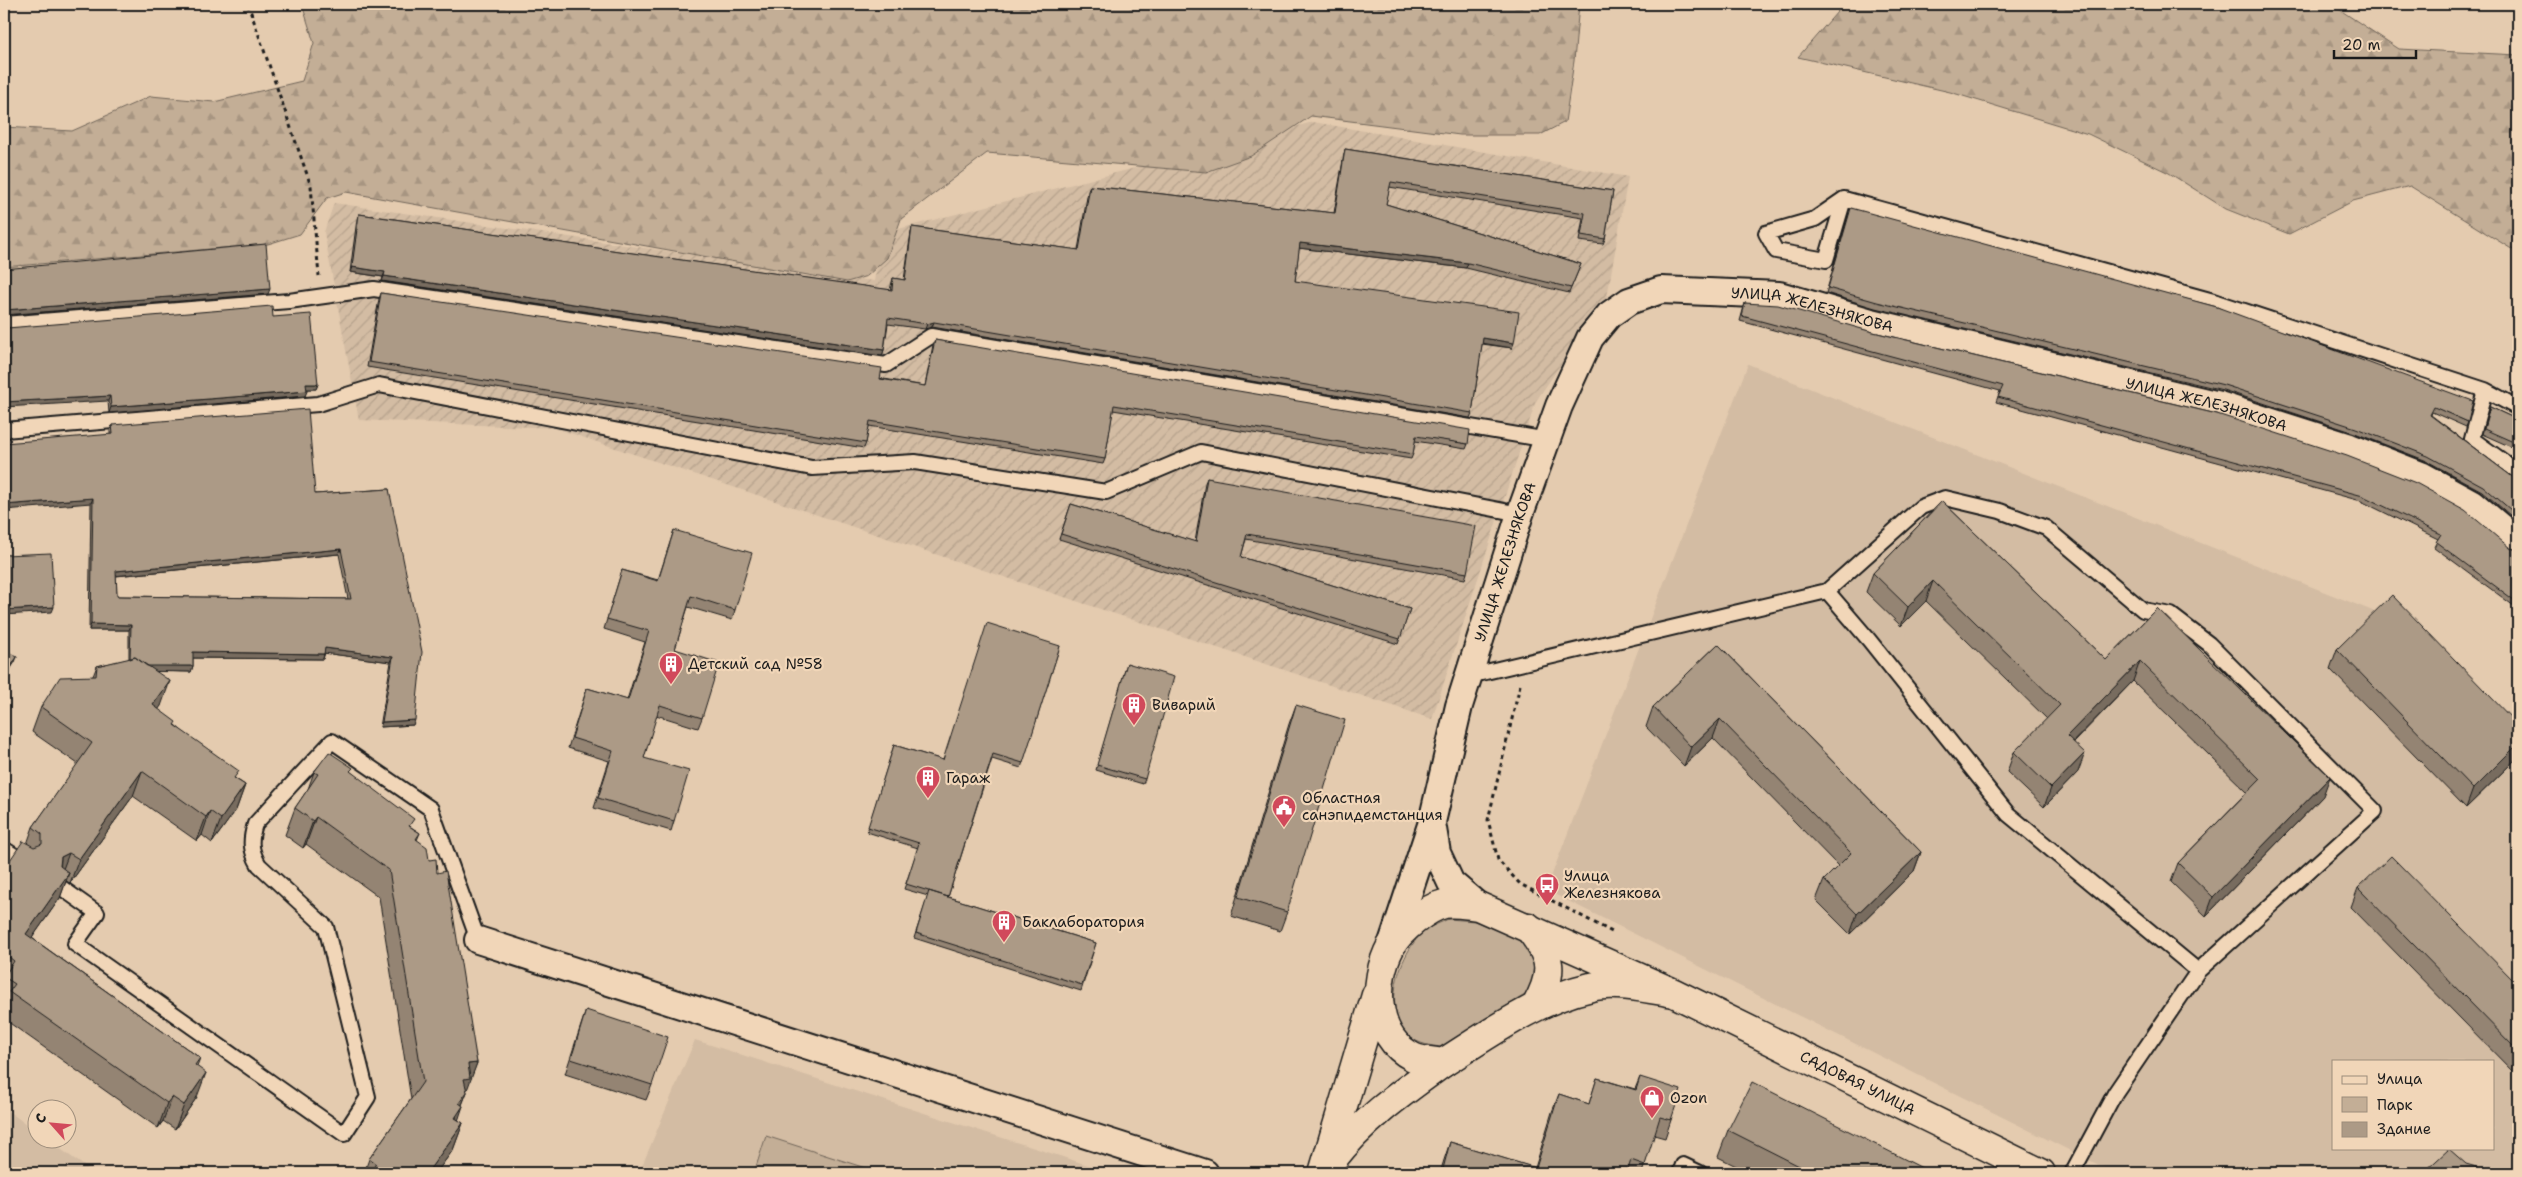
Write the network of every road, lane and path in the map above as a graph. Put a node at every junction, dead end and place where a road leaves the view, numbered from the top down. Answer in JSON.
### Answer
{"nodes":[{"id":1,"x":248,"y":4,"type":"edge"},
{"id":2,"x":1844,"y":199,"type":"junction"},
{"id":3,"x":321,"y":297,"type":"junction"},
{"id":4,"x":4,"y":324,"type":"edge"},
{"id":5,"x":2485,"y":390,"type":"junction"},
{"id":6,"x":2518,"y":408,"type":"edge"},
{"id":7,"x":4,"y":430,"type":"edge"},
{"id":8,"x":1548,"y":440,"type":"junction"},
{"id":9,"x":2518,"y":472,"type":"edge"},
{"id":10,"x":1520,"y":514,"type":"junction"},
{"id":11,"x":2518,"y":542,"type":"edge"},
{"id":12,"x":1827,"y":591,"type":"junction"},
{"id":13,"x":1469,"y":676,"type":"junction"},
{"id":14,"x":1520,"y":684,"type":"dead end"},
{"id":15,"x":1432,"y":822,"type":"junction"},
{"id":16,"x":4,"y":848,"type":"edge"},
{"id":17,"x":26,"y":864,"type":"edge"},
{"id":18,"x":59,"y":886,"type":"edge"},
{"id":19,"x":1478,"y":906,"type":"junction"},
{"id":20,"x":1528,"y":927,"type":"junction"},
{"id":21,"x":478,"y":940,"type":"joint"},
{"id":22,"x":1392,"y":946,"type":"junction"},
{"id":23,"x":1618,"y":967,"type":"junction"},
{"id":24,"x":2198,"y":970,"type":"junction"},
{"id":25,"x":1378,"y":988,"type":"junction"},
{"id":26,"x":1674,"y":993,"type":"junction"},
{"id":27,"x":1536,"y":1006,"type":"junction"},
{"id":28,"x":1443,"y":1063,"type":"junction"},
{"id":29,"x":1324,"y":1172,"type":"edge"},
{"id":30,"x":1204,"y":1173,"type":"edge"},
{"id":31,"x":1680,"y":1173,"type":"edge"},
{"id":32,"x":1700,"y":1173,"type":"edge"},
{"id":33,"x":2041,"y":1173,"type":"edge"},
{"id":34,"x":2072,"y":1173,"type":"edge"}],
"edges":[{"from":1,"to":3,"type":"path"},
{"from":2,"to":2,"type":"lane"},
{"from":2,"to":5,"type":"lane"},
{"from":3,"to":4,"type":"lane"},
{"from":3,"to":8,"type":"lane"},
{"from":5,"to":6,"type":"lane"},
{"from":5,"to":9,"type":"lane"},
{"from":7,"to":10,"type":"lane"},
{"from":8,"to":10,"type":"street","name":"УЛИЦА ЖЕЛЕЗНЯКОВА"},
{"from":8,"to":11,"type":"street","name":"УЛИЦА ЖЕЛЕЗНЯКОВА"},
{"from":10,"to":13,"type":"street","name":"УЛИЦА ЖЕЛЕЗНЯКОВА"},
{"from":12,"to":13,"type":"lane"},
{"from":12,"to":24,"type":"lane"},
{"from":12,"to":24,"type":"lane"},
{"from":13,"to":15,"type":"street","name":"УЛИЦА ЖЕЛЕЗНЯКОВА"},
{"from":14,"to":23,"type":"path"},
{"from":15,"to":19,"type":"street","name":"УЛИЦА ЖЕЛЕЗНЯКОВА"},
{"from":15,"to":22,"type":"street","name":"УЛИЦА ЖЕЛЕЗНЯКОВА"},
{"from":16,"to":17,"type":"lane"},
{"from":18,"to":21,"type":"lane"},
{"from":19,"to":20,"type":"main road"},
{"from":19,"to":22,"type":"main road"},
{"from":20,"to":23,"type":"main road","name":"САДОВАЯ УЛИЦА"},
{"from":20,"to":27,"type":"main road"},
{"from":21,"to":30,"type":"street"},
{"from":22,"to":25,"type":"main road"},
{"from":23,"to":26,"type":"main road","name":"САДОВАЯ УЛИЦА"},
{"from":24,"to":34,"type":"lane"},
{"from":25,"to":28,"type":"main road"},
{"from":25,"to":29,"type":"main road"},
{"from":26,"to":27,"type":"main road"},
{"from":26,"to":33,"type":"main road","name":"САДОВАЯ УЛИЦА"},
{"from":27,"to":28,"type":"main road"},
{"from":28,"to":29,"type":"main road"},
{"from":31,"to":32,"type":"lane"}]}
